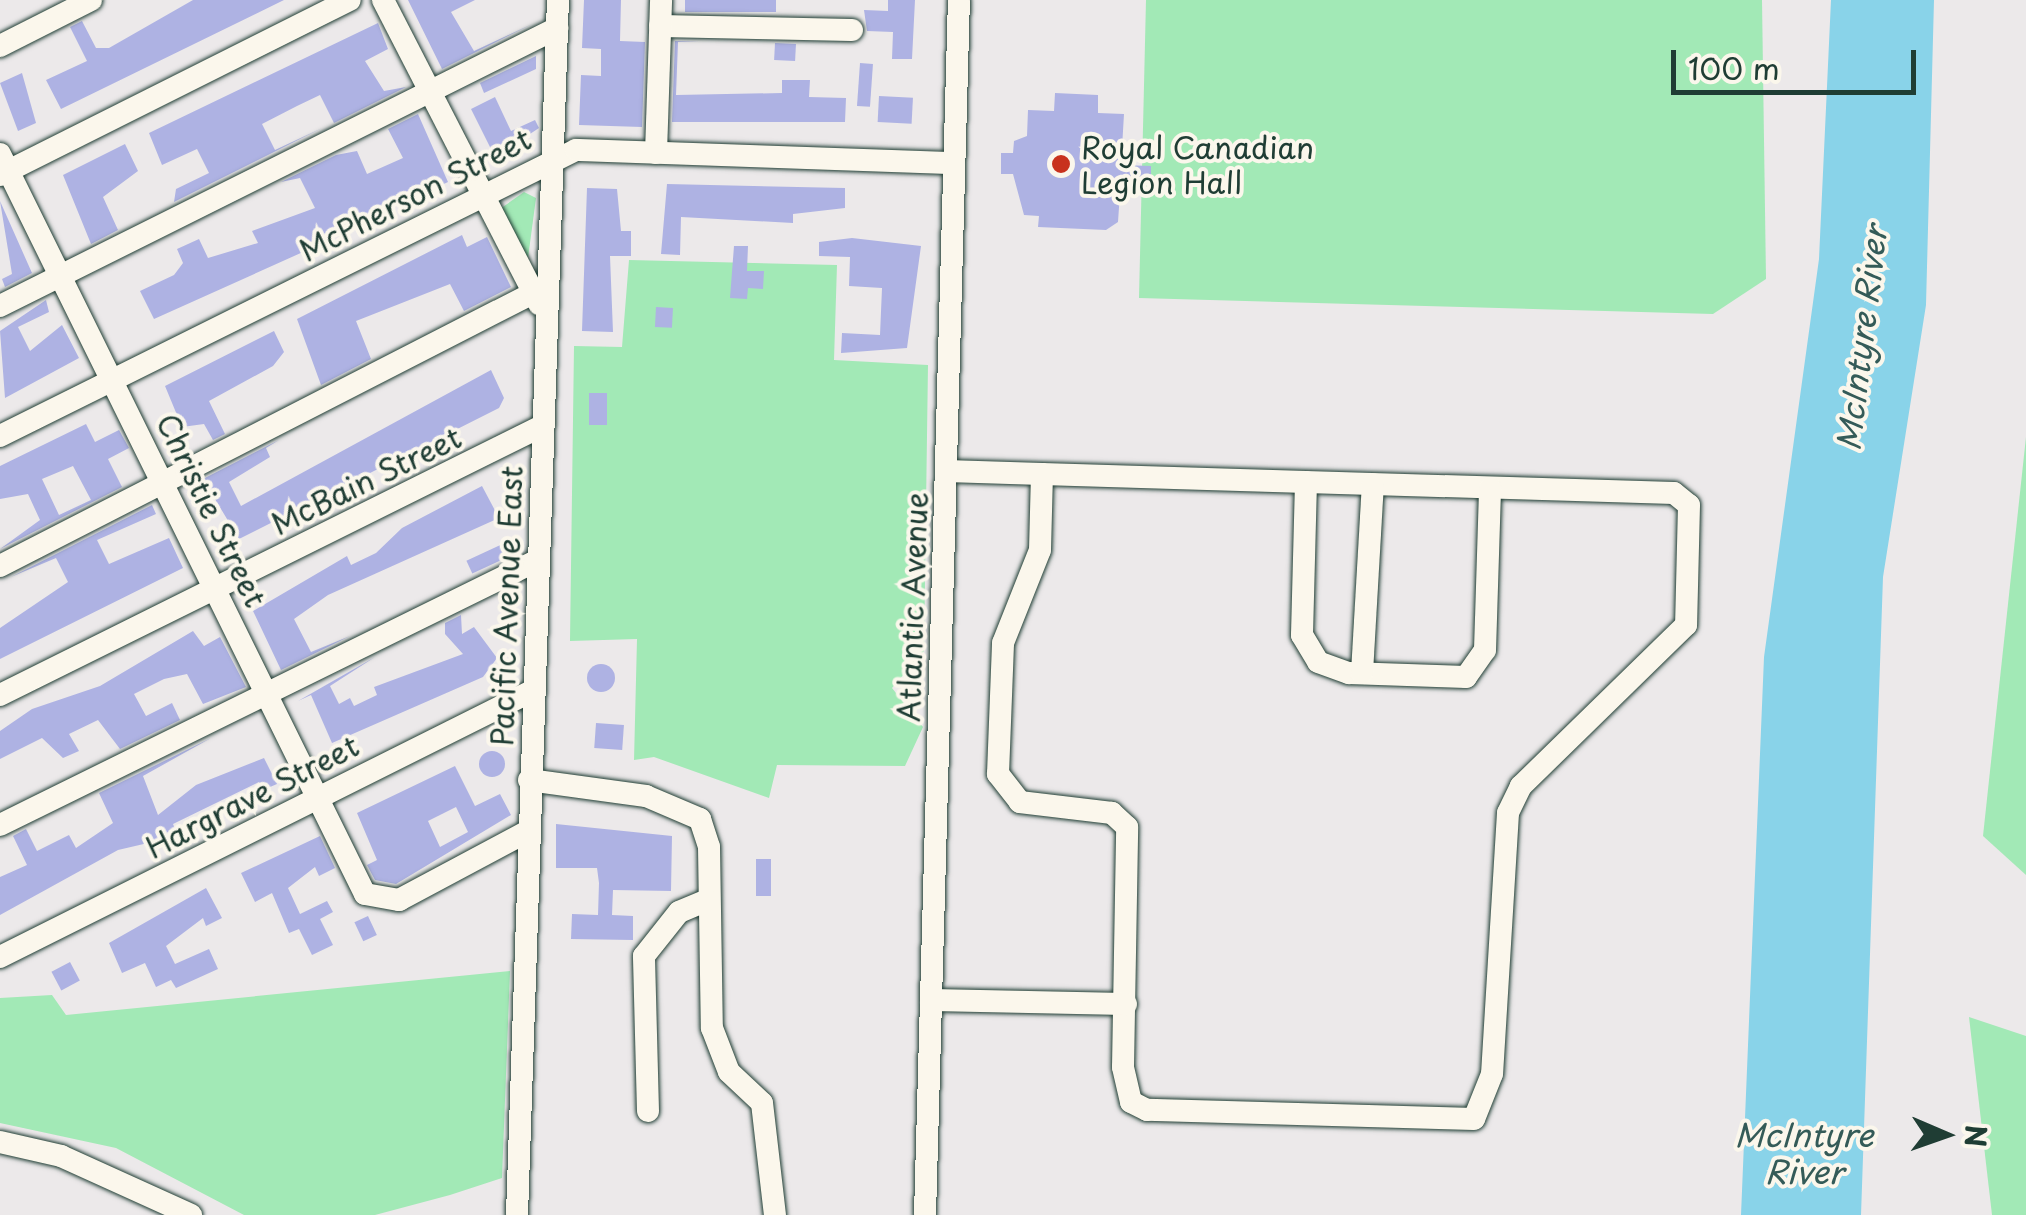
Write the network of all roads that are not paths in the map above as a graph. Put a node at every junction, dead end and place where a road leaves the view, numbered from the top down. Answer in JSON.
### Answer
{"nodes":[{"id":1,"x":91,"y":0,"type":"edge"},
{"id":2,"x":350,"y":0,"type":"edge"},
{"id":3,"x":383,"y":0,"type":"edge"},
{"id":4,"x":558,"y":0,"type":"edge"},
{"id":5,"x":661,"y":0,"type":"edge"},
{"id":6,"x":959,"y":0,"type":"edge"},
{"id":7,"x":660,"y":26,"type":"junction"},
{"id":8,"x":557,"y":28,"type":"junction"},
{"id":9,"x":852,"y":30,"type":"dead end"},
{"id":10,"x":0,"y":46,"type":"edge"},
{"id":11,"x":429,"y":91,"type":"junction"},
{"id":12,"x":656,"y":153,"type":"junction"},
{"id":13,"x":551,"y":158,"type":"junction"},
{"id":14,"x":952,"y":164,"type":"junction"},
{"id":15,"x":3,"y":167,"type":"edge"},
{"id":16,"x":482,"y":196,"type":"junction"},
{"id":17,"x":61,"y":276,"type":"junction"},
{"id":18,"x":533,"y":294,"type":"junction"},
{"id":19,"x":0,"y":306,"type":"edge"},
{"id":20,"x":546,"y":318,"type":"junction"},
{"id":21,"x":114,"y":380,"type":"junction"},
{"id":22,"x":544,"y":425,"type":"junction"},
{"id":23,"x":0,"y":436,"type":"edge"},
{"id":24,"x":946,"y":472,"type":"junction"},
{"id":25,"x":1042,"y":474,"type":"junction"},
{"id":26,"x":1306,"y":482,"type":"junction"},
{"id":27,"x":166,"y":484,"type":"junction"},
{"id":28,"x":1373,"y":484,"type":"junction"},
{"id":29,"x":1490,"y":488,"type":"junction"},
{"id":30,"x":538,"y":560,"type":"junction"},
{"id":31,"x":0,"y":566,"type":"edge"},
{"id":32,"x":217,"y":587,"type":"junction"},
{"id":33,"x":1362,"y":673,"type":"junction"},
{"id":34,"x":268,"y":692,"type":"junction"},
{"id":35,"x":532,"y":692,"type":"junction"},
{"id":36,"x":0,"y":695,"type":"edge"},
{"id":37,"x":529,"y":780,"type":"junction"},
{"id":38,"x":320,"y":796,"type":"junction"},
{"id":39,"x":0,"y":825,"type":"edge"},
{"id":40,"x":528,"y":831,"type":"junction"},
{"id":41,"x":707,"y":900,"type":"junction"},
{"id":42,"x":0,"y":957,"type":"edge"},
{"id":43,"x":931,"y":1000,"type":"junction"},
{"id":44,"x":1126,"y":1004,"type":"junction"},
{"id":45,"x":648,"y":1111,"type":"dead end"},
{"id":46,"x":0,"y":1142,"type":"edge"},
{"id":47,"x":191,"y":1215,"type":"edge"},
{"id":48,"x":517,"y":1215,"type":"edge"},
{"id":49,"x":775,"y":1215,"type":"edge"},
{"id":50,"x":925,"y":1215,"type":"edge"}],
"edges":[{"from":1,"to":10,"type":"street"},
{"from":2,"to":15,"type":"street"},
{"from":3,"to":11,"type":"street"},
{"from":4,"to":8,"type":"street","name":"Pacific Avenue East"},
{"from":5,"to":7,"type":"street"},
{"from":6,"to":14,"type":"street","name":"Atlantic Avenue"},
{"from":7,"to":9,"type":"street"},
{"from":7,"to":12,"type":"street"},
{"from":8,"to":11,"type":"street"},
{"from":8,"to":13,"type":"street","name":"Pacific Avenue East"},
{"from":11,"to":16,"type":"street"},
{"from":11,"to":17,"type":"street"},
{"from":12,"to":13,"type":"street","name":"McPherson Street"},
{"from":12,"to":14,"type":"street","name":"McPherson Street"},
{"from":13,"to":16,"type":"street","name":"McPherson Street"},
{"from":13,"to":20,"type":"street","name":"Pacific Avenue East"},
{"from":14,"to":24,"type":"street","name":"Atlantic Avenue"},
{"from":15,"to":17,"type":"street","name":"Christie Street"},
{"from":16,"to":18,"type":"street"},
{"from":16,"to":21,"type":"street","name":"McPherson Street"},
{"from":17,"to":19,"type":"street"},
{"from":17,"to":21,"type":"street","name":"Christie Street"},
{"from":18,"to":20,"type":"street"},
{"from":18,"to":27,"type":"street"},
{"from":20,"to":22,"type":"street","name":"Pacific Avenue East"},
{"from":21,"to":23,"type":"street","name":"McPherson Street"},
{"from":21,"to":27,"type":"street","name":"Christie Street"},
{"from":22,"to":30,"type":"street","name":"Pacific Avenue East"},
{"from":22,"to":32,"type":"street","name":"McBain Street"},
{"from":24,"to":25,"type":"street"},
{"from":24,"to":43,"type":"street","name":"Atlantic Avenue"},
{"from":25,"to":26,"type":"street"},
{"from":25,"to":44,"type":"street"},
{"from":26,"to":28,"type":"street"},
{"from":26,"to":33,"type":"street"},
{"from":27,"to":31,"type":"street"},
{"from":27,"to":32,"type":"street","name":"Christie Street"},
{"from":28,"to":29,"type":"street"},
{"from":28,"to":33,"type":"street"},
{"from":29,"to":33,"type":"street"},
{"from":29,"to":44,"type":"street"},
{"from":30,"to":34,"type":"street"},
{"from":30,"to":35,"type":"street","name":"Pacific Avenue East"},
{"from":32,"to":34,"type":"street","name":"Christie Street"},
{"from":32,"to":36,"type":"street","name":"McBain Street"},
{"from":34,"to":38,"type":"street","name":"Christie Street"},
{"from":34,"to":39,"type":"street"},
{"from":35,"to":37,"type":"street","name":"Pacific Avenue East"},
{"from":35,"to":38,"type":"street","name":"Hargrave Street"},
{"from":37,"to":40,"type":"street","name":"Pacific Avenue East"},
{"from":37,"to":41,"type":"street"},
{"from":38,"to":40,"type":"street","name":"Christie Street"},
{"from":38,"to":42,"type":"street","name":"Hargrave Street"},
{"from":40,"to":48,"type":"street","name":"Pacific Avenue East"},
{"from":41,"to":45,"type":"street"},
{"from":41,"to":49,"type":"street"},
{"from":43,"to":44,"type":"street"},
{"from":43,"to":50,"type":"street","name":"Atlantic Avenue"},
{"from":46,"to":47,"type":"street"}]}
